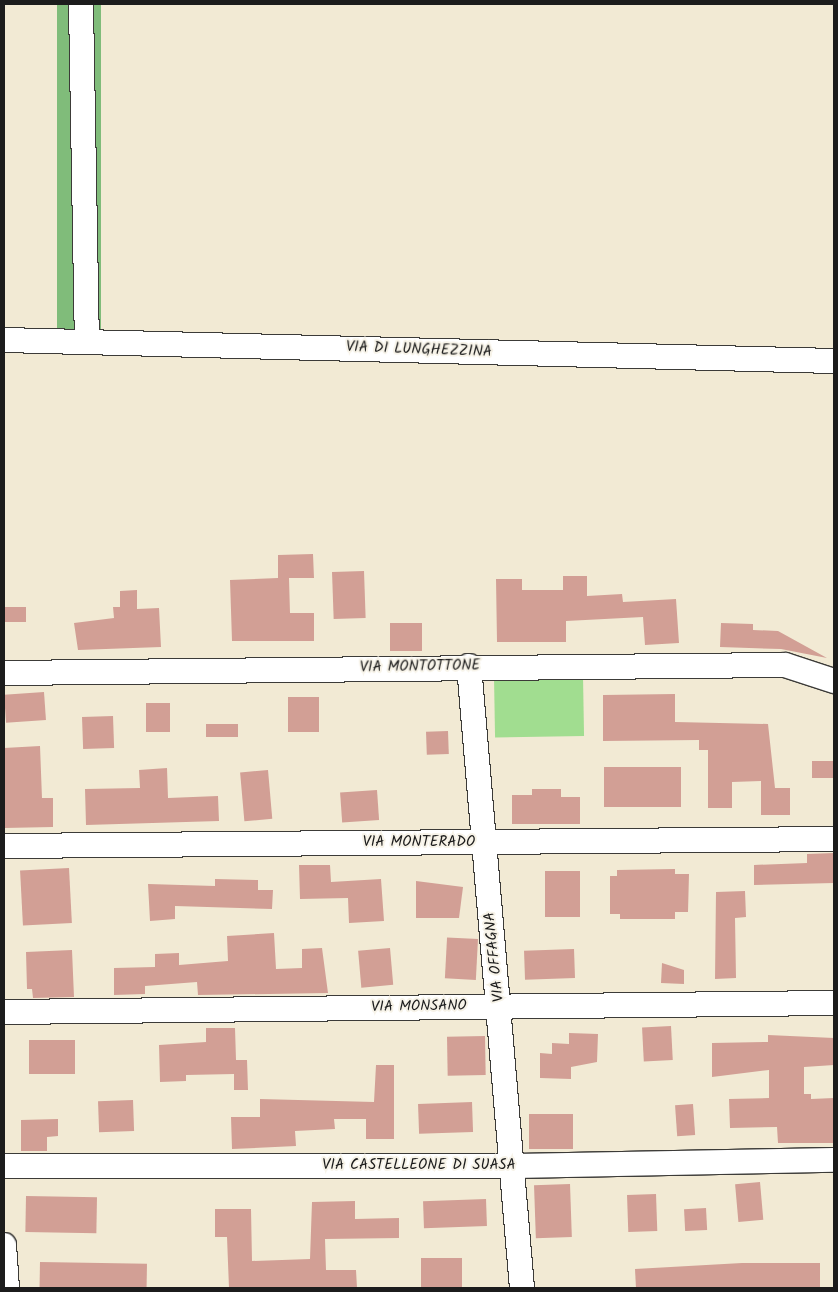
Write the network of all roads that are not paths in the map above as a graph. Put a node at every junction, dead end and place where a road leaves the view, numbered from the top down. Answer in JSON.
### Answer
{"nodes":[{"id":1,"x":81,"y":4,"type":"edge"},
{"id":2,"x":4,"y":340,"type":"edge"},
{"id":3,"x":87,"y":342,"type":"junction"},
{"id":4,"x":834,"y":361,"type":"edge"},
{"id":5,"x":469,"y":666,"type":"junction"},
{"id":6,"x":4,"y":673,"type":"edge"},
{"id":7,"x":834,"y":681,"type":"edge"},
{"id":8,"x":834,"y":839,"type":"edge"},
{"id":9,"x":484,"y":842,"type":"junction"},
{"id":10,"x":4,"y":846,"type":"edge"},
{"id":11,"x":834,"y":1003,"type":"edge"},
{"id":12,"x":500,"y":1006,"type":"junction"},
{"id":13,"x":4,"y":1012,"type":"edge"},
{"id":14,"x":834,"y":1160,"type":"edge"},
{"id":15,"x":4,"y":1166,"type":"edge"},
{"id":16,"x":514,"y":1166,"type":"junction"},
{"id":17,"x":4,"y":1245,"type":"edge"},
{"id":18,"x":7,"y":1288,"type":"edge"},
{"id":19,"x":522,"y":1288,"type":"edge"}],
"edges":[{"from":1,"to":3,"type":"street"},
{"from":2,"to":3,"type":"street","name":"VIA DI LUNGHEZZINA"},
{"from":3,"to":4,"type":"street","name":"VIA DI LUNGHEZZINA"},
{"from":5,"to":6,"type":"street","name":"VIA MONTOTTONE"},
{"from":5,"to":7,"type":"street","name":"VIA MONTOTTONE"},
{"from":5,"to":9,"type":"street","name":"VIA OFFAGNA"},
{"from":8,"to":9,"type":"street","name":"VIA MONTERADO"},
{"from":9,"to":10,"type":"street","name":"VIA MONTERADO"},
{"from":9,"to":12,"type":"street","name":"VIA OFFAGNA"},
{"from":11,"to":12,"type":"street","name":"VIA MONSANO"},
{"from":12,"to":13,"type":"street","name":"VIA MONSANO"},
{"from":12,"to":16,"type":"street","name":"VIA OFFAGNA"},
{"from":14,"to":16,"type":"street","name":"VIA CASTELLEONE DI SUASA"},
{"from":15,"to":16,"type":"street","name":"VIA CASTELLEONE DI SUASA"},
{"from":16,"to":19,"type":"street","name":"VIA OFFAGNA"},
{"from":17,"to":18,"type":"street"}]}
